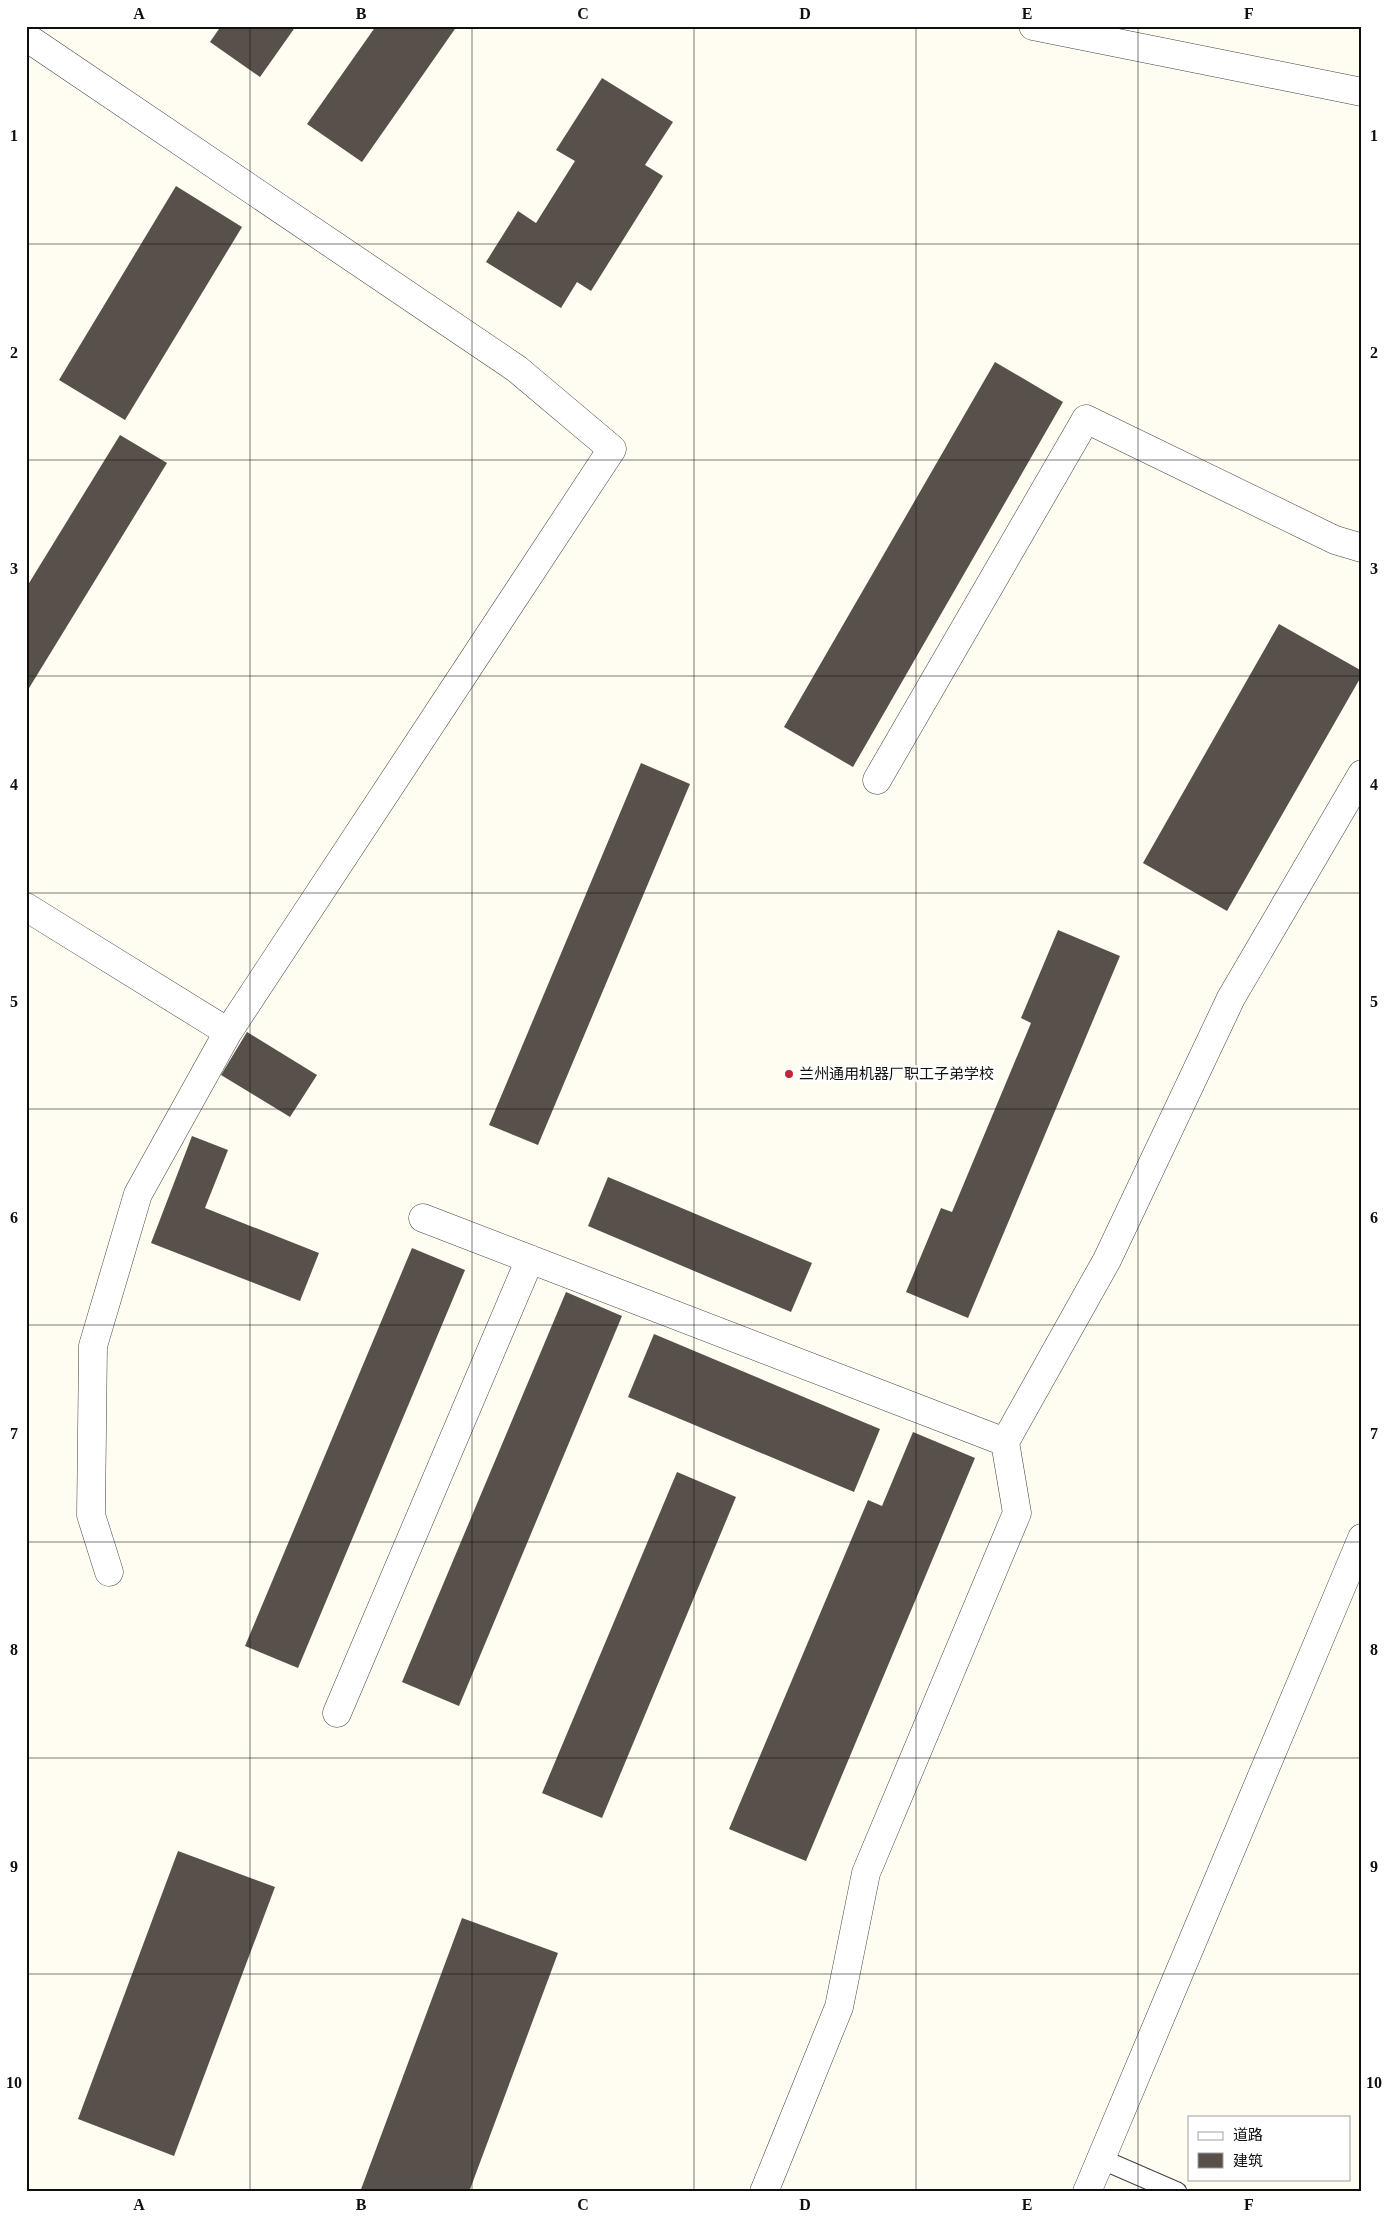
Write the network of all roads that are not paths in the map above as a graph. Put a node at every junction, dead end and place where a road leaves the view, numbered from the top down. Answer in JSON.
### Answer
{"nodes":[{"id":1,"x":1033,"y":26,"type":"edge"},
{"id":2,"x":26,"y":37,"type":"edge"},
{"id":3,"x":1362,"y":92,"type":"edge"},
{"id":4,"x":1362,"y":548,"type":"edge"},
{"id":5,"x":1362,"y":774,"type":"edge"},
{"id":6,"x":877,"y":780,"type":"dead end"},
{"id":7,"x":26,"y":907,"type":"edge"},
{"id":8,"x":228,"y":1032,"type":"junction"},
{"id":9,"x":423,"y":1218,"type":"dead end"},
{"id":10,"x":530,"y":1259,"type":"junction"},
{"id":11,"x":1006,"y":1442,"type":"junction"},
{"id":12,"x":1362,"y":1538,"type":"edge"},
{"id":13,"x":109,"y":1572,"type":"dead end"},
{"id":14,"x":337,"y":1714,"type":"dead end"},
{"id":15,"x":1101,"y":2159,"type":"junction"},
{"id":16,"x":764,"y":2192,"type":"edge"},
{"id":17,"x":1087,"y":2192,"type":"edge"},
{"id":18,"x":1176,"y":2192,"type":"edge"}],
"edges":[{"from":1,"to":3,"type":"street"},
{"from":2,"to":8,"type":"street"},
{"from":4,"to":6,"type":"street"},
{"from":5,"to":11,"type":"street"},
{"from":7,"to":8,"type":"street"},
{"from":8,"to":13,"type":"street"},
{"from":9,"to":10,"type":"street"},
{"from":10,"to":11,"type":"street"},
{"from":10,"to":14,"type":"street"},
{"from":11,"to":16,"type":"street"},
{"from":12,"to":15,"type":"street"},
{"from":15,"to":17,"type":"street"},
{"from":15,"to":18,"type":"lane"}]}
